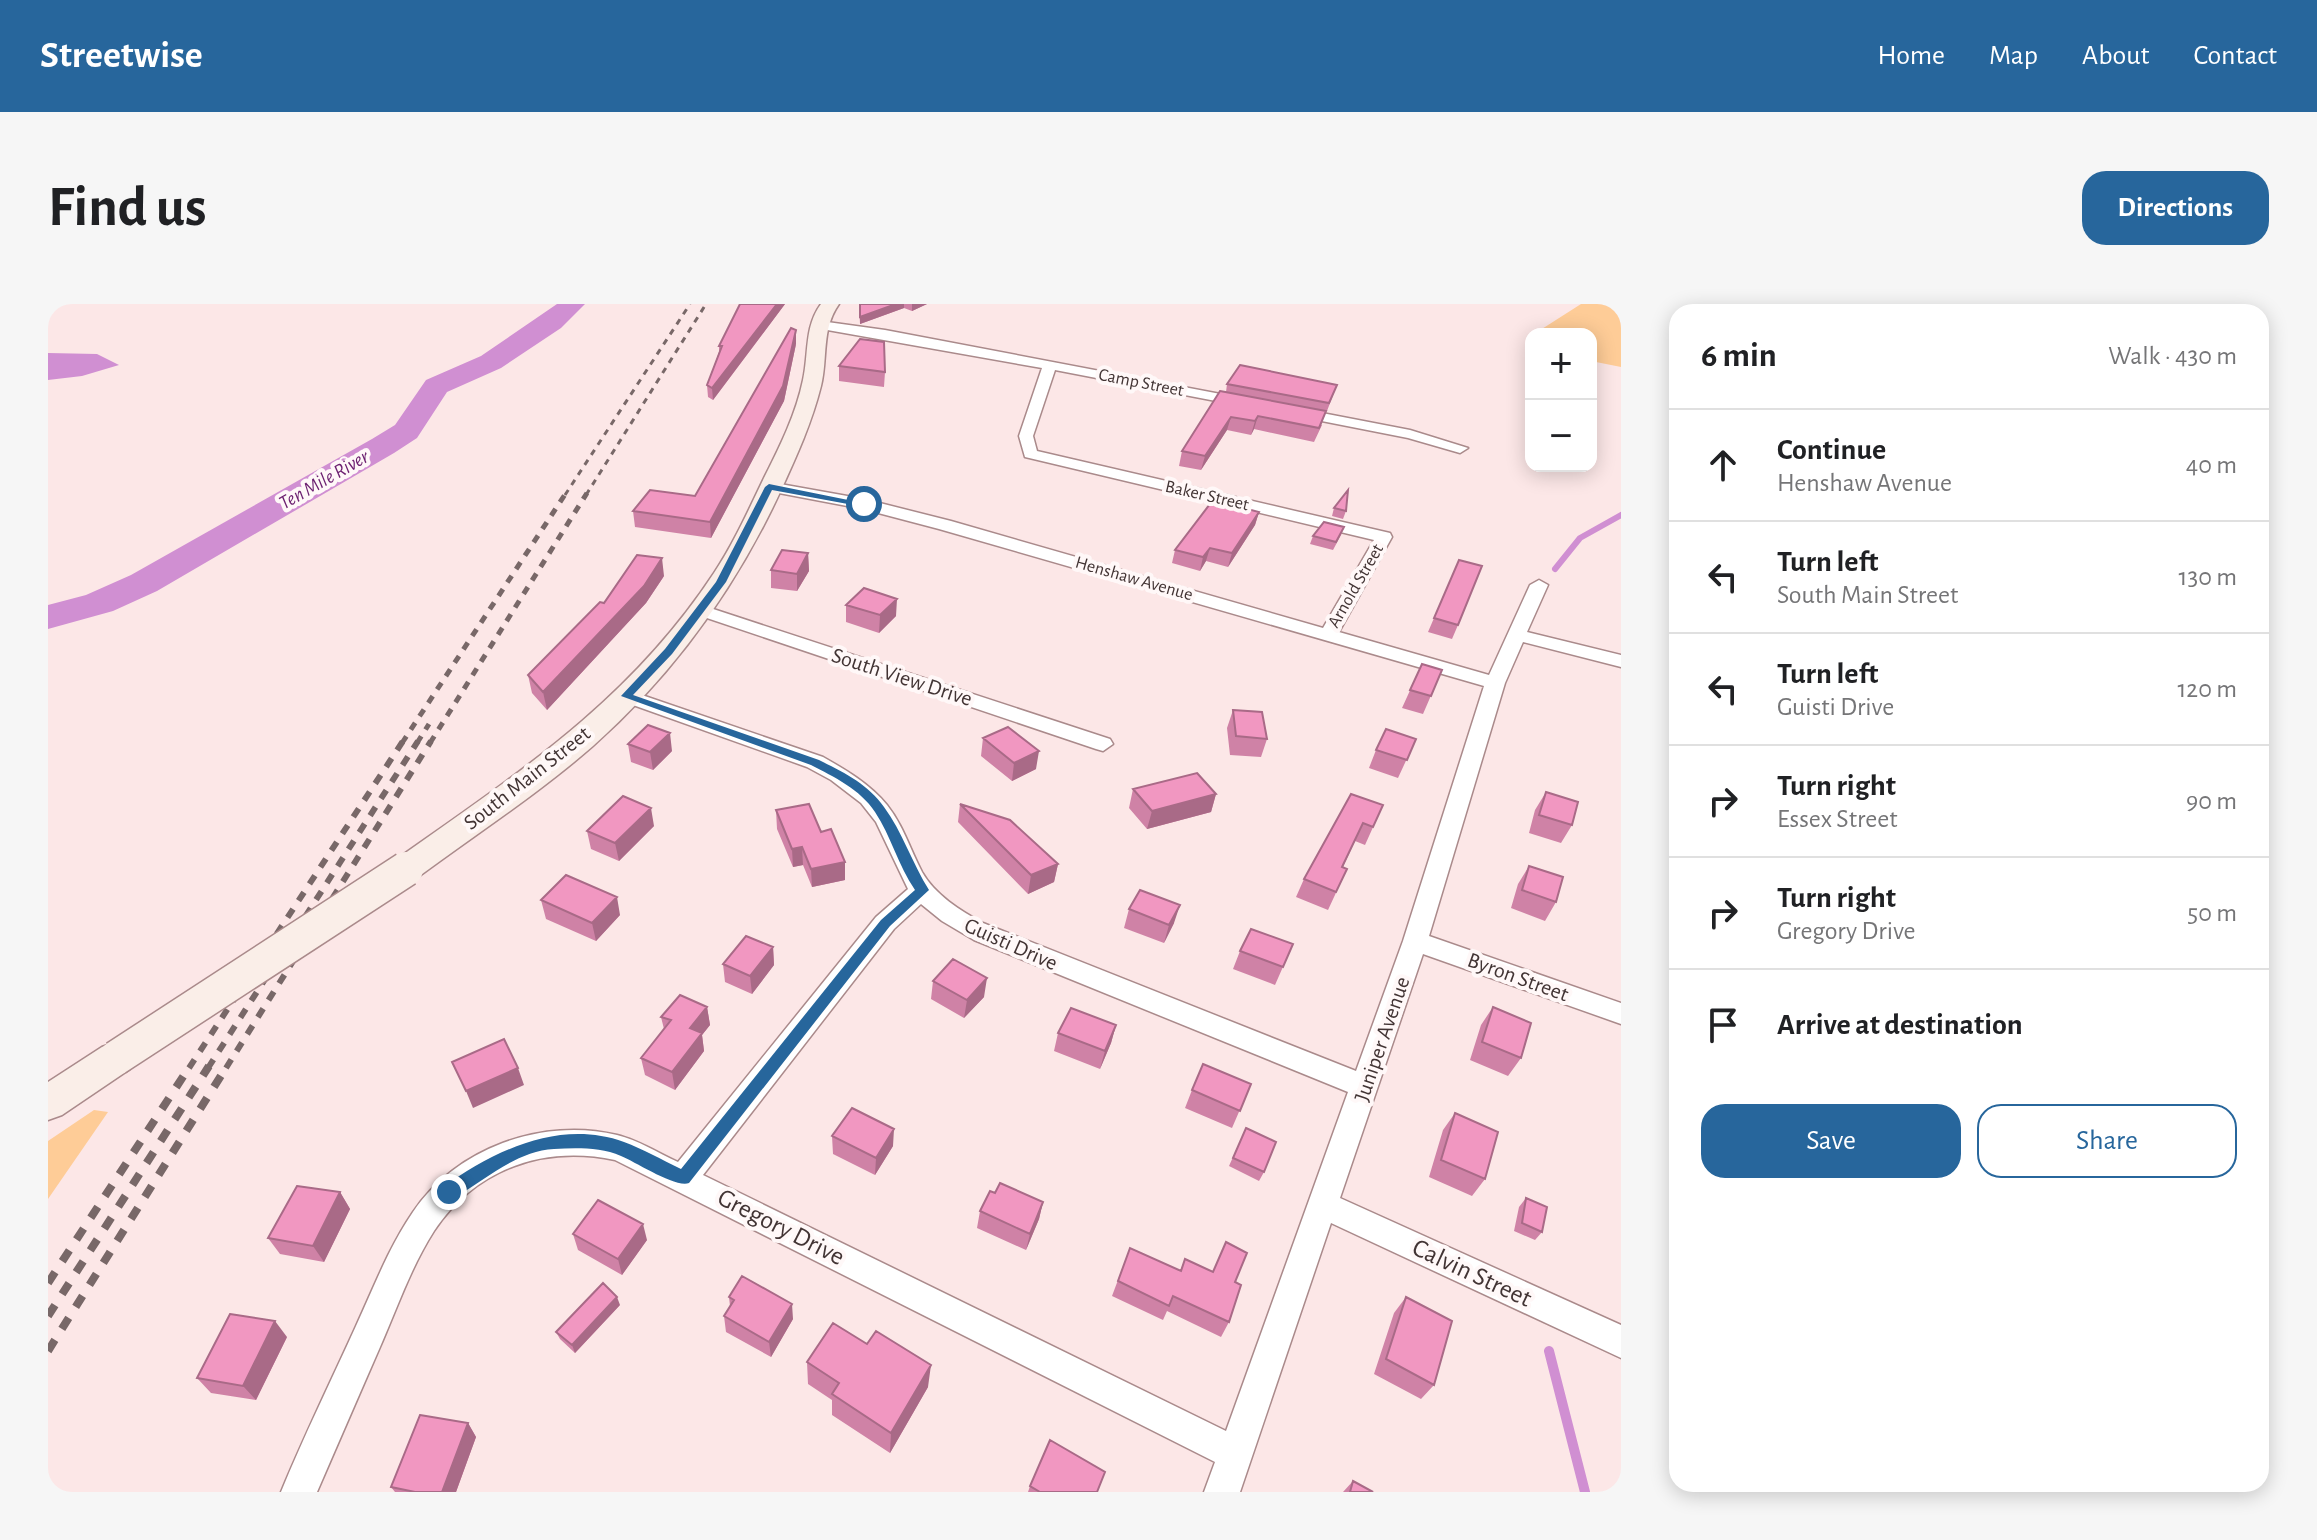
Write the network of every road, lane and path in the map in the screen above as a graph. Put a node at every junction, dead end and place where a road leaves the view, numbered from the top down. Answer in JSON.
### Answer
{"nodes":[{"id":1,"x":825,"y":315,"type":"edge"},
{"id":2,"x":1050,"y":365,"type":"junction"},
{"id":3,"x":1460,"y":448,"type":"dead end"},
{"id":4,"x":769,"y":487,"type":"junction"},
{"id":5,"x":1384,"y":537,"type":"joint"},
{"id":6,"x":1539,"y":585,"type":"dead end"},
{"id":7,"x":701,"y":610,"type":"junction"},
{"id":8,"x":1328,"y":635,"type":"junction"},
{"id":9,"x":1517,"y":635,"type":"junction"},
{"id":10,"x":1621,"y":661,"type":"edge"},
{"id":11,"x":1495,"y":683,"type":"junction"},
{"id":12,"x":626,"y":696,"type":"junction"},
{"id":13,"x":1103,"y":744,"type":"dead end"},
{"id":14,"x":922,"y":890,"type":"junction"},
{"id":15,"x":1415,"y":941,"type":"junction"},
{"id":16,"x":1621,"y":1014,"type":"edge"},
{"id":17,"x":1365,"y":1087,"type":"junction"},
{"id":18,"x":48,"y":1103,"type":"edge"},
{"id":19,"x":683,"y":1178,"type":"junction"},
{"id":20,"x":1324,"y":1205,"type":"junction"},
{"id":21,"x":1621,"y":1342,"type":"edge"},
{"id":22,"x":1235,"y":1454,"type":"junction"},
{"id":23,"x":299,"y":1492,"type":"edge"},
{"id":24,"x":1222,"y":1492,"type":"edge"}],
"edges":[{"from":1,"to":2,"type":"street","name":"Camp Street"},
{"from":1,"to":4,"type":"main road","name":"South Main Street"},
{"from":2,"to":3,"type":"street","name":"Camp Street"},
{"from":2,"to":5,"type":"street","name":"Baker Street"},
{"from":4,"to":7,"type":"main road","name":"South Main Street"},
{"from":4,"to":8,"type":"street","name":"Henshaw Avenue"},
{"from":5,"to":8,"type":"street","name":"Arnold Street"},
{"from":6,"to":9,"type":"street","name":"Juniper Avenue"},
{"from":7,"to":12,"type":"main road","name":"South Main Street"},
{"from":7,"to":13,"type":"street","name":"South View Drive"},
{"from":8,"to":11,"type":"street","name":"Henshaw Avenue"},
{"from":9,"to":10,"type":"street"},
{"from":9,"to":11,"type":"street","name":"Juniper Avenue"},
{"from":11,"to":15,"type":"street","name":"Juniper Avenue"},
{"from":12,"to":14,"type":"street","name":"Guisti Drive"},
{"from":12,"to":18,"type":"main road","name":"South Main Street","bridge":true},
{"from":14,"to":17,"type":"street","name":"Guisti Drive"},
{"from":14,"to":19,"type":"street"},
{"from":15,"to":16,"type":"street","name":"Byron Street"},
{"from":15,"to":17,"type":"street","name":"Juniper Avenue"},
{"from":17,"to":20,"type":"street","name":"Juniper Avenue"},
{"from":19,"to":22,"type":"street","name":"Gregory Drive"},
{"from":19,"to":23,"type":"street","name":"Gregory Drive"},
{"from":20,"to":21,"type":"street","name":"Calvin Street"},
{"from":20,"to":22,"type":"street","name":"Juniper Avenue"},
{"from":22,"to":24,"type":"street","name":"Juniper Avenue"}]}
